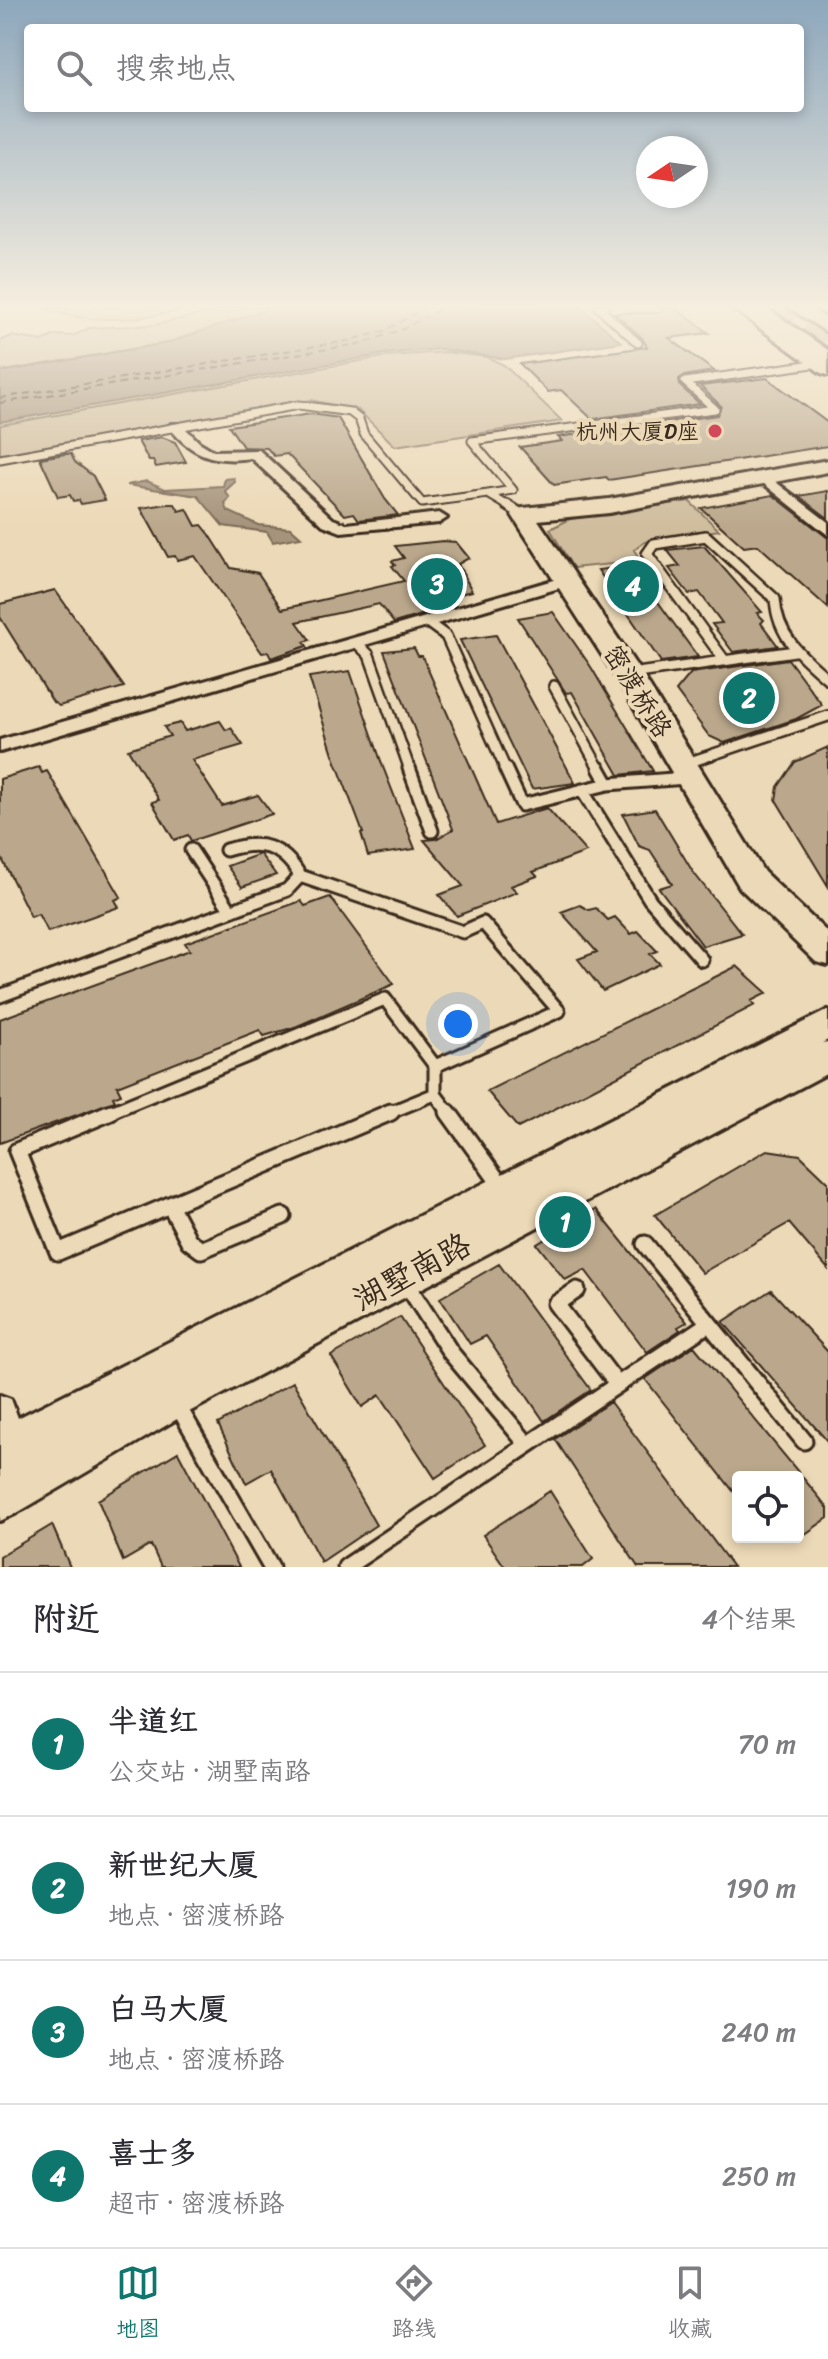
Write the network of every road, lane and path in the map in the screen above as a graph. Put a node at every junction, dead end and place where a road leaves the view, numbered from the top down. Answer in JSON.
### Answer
{"nodes":[{"id":1,"x":699,"y":380,"type":"edge"},
{"id":2,"x":176,"y":427,"type":"junction"},
{"id":3,"x":0,"y":459,"type":"edge"},
{"id":4,"x":828,"y":466,"type":"edge"},
{"id":5,"x":764,"y":477,"type":"junction"},
{"id":6,"x":488,"y":494,"type":"junction"},
{"id":7,"x":523,"y":515,"type":"junction"},
{"id":8,"x":439,"y":518,"type":"dead end"},
{"id":9,"x":828,"y":530,"type":"edge"},
{"id":10,"x":567,"y":581,"type":"junction"},
{"id":11,"x":427,"y":622,"type":"junction"},
{"id":12,"x":357,"y":643,"type":"junction"},
{"id":13,"x":795,"y":651,"type":"junction"},
{"id":14,"x":725,"y":661,"type":"junction"},
{"id":15,"x":628,"y":674,"type":"junction"},
{"id":16,"x":828,"y":679,"type":"edge"},
{"id":17,"x":554,"y":686,"type":"dead end"},
{"id":18,"x":828,"y":716,"type":"edge"},
{"id":19,"x":0,"y":746,"type":"edge"},
{"id":20,"x":688,"y":771,"type":"junction"},
{"id":21,"x":608,"y":784,"type":"junction"},
{"id":22,"x":582,"y":790,"type":"junction"},
{"id":23,"x":432,"y":831,"type":"dead end"},
{"id":24,"x":191,"y":850,"type":"dead end"},
{"id":25,"x":226,"y":850,"type":"dead end"},
{"id":26,"x":300,"y":876,"type":"junction"},
{"id":27,"x":231,"y":911,"type":"junction"},
{"id":28,"x":828,"y":953,"type":"edge"},
{"id":29,"x":702,"y":960,"type":"dead end"},
{"id":30,"x":0,"y":996,"type":"edge"},
{"id":31,"x":828,"y":1024,"type":"edge"},
{"id":32,"x":828,"y":1056,"type":"edge"},
{"id":33,"x":435,"y":1066,"type":"junction"},
{"id":34,"x":435,"y":1094,"type":"junction"},
{"id":35,"x":505,"y":1190,"type":"junction"},
{"id":36,"x":170,"y":1205,"type":"junction"},
{"id":37,"x":283,"y":1216,"type":"dead end"},
{"id":38,"x":645,"y":1244,"type":"dead end"},
{"id":39,"x":403,"y":1277,"type":"junction"},
{"id":40,"x":577,"y":1290,"type":"dead end"},
{"id":41,"x":708,"y":1324,"type":"junction"},
{"id":42,"x":617,"y":1384,"type":"junction"},
{"id":43,"x":173,"y":1396,"type":"junction"},
{"id":44,"x":4,"y":1436,"type":"edge"},
{"id":45,"x":804,"y":1441,"type":"dead end"},
{"id":46,"x":527,"y":1444,"type":"junction"},
{"id":47,"x":0,"y":1496,"type":"edge"},
{"id":48,"x":271,"y":1567,"type":"edge"},
{"id":49,"x":346,"y":1567,"type":"edge"}],
"edges":[{"from":1,"to":6,"type":"lane"},
{"from":2,"to":3,"type":"lane"},
{"from":2,"to":6,"type":"lane"},
{"from":2,"to":8,"type":"street"},
{"from":4,"to":5,"type":"main road"},
{"from":5,"to":7,"type":"main road"},
{"from":5,"to":9,"type":"street"},
{"from":6,"to":7,"type":"lane"},
{"from":7,"to":10,"type":"main road","name":"密渡桥路"},
{"from":10,"to":11,"type":"street"},
{"from":10,"to":15,"type":"main road","name":"密渡桥路"},
{"from":11,"to":12,"type":"street"},
{"from":11,"to":22,"type":"lane"},
{"from":12,"to":19,"type":"street"},
{"from":12,"to":23,"type":"lane"},
{"from":13,"to":14,"type":"lane"},
{"from":13,"to":14,"type":"lane"},
{"from":13,"to":16,"type":"lane"},
{"from":14,"to":15,"type":"lane"},
{"from":15,"to":20,"type":"main road","name":"密渡桥路"},
{"from":17,"to":21,"type":"lane"},
{"from":18,"to":20,"type":"lane"},
{"from":20,"to":21,"type":"lane"},
{"from":20,"to":28,"type":"main road","name":"密渡桥路"},
{"from":21,"to":22,"type":"lane"},
{"from":22,"to":29,"type":"lane"},
{"from":24,"to":27,"type":"lane"},
{"from":25,"to":26,"type":"lane"},
{"from":26,"to":27,"type":"lane"},
{"from":26,"to":33,"type":"lane"},
{"from":27,"to":30,"type":"lane"},
{"from":31,"to":35,"type":"main road","name":"湖墅南路"},
{"from":32,"to":39,"type":"main road","name":"湖墅南路"},
{"from":33,"to":34,"type":"lane"},
{"from":33,"to":36,"type":"lane"},
{"from":34,"to":35,"type":"lane"},
{"from":34,"to":36,"type":"lane"},
{"from":35,"to":44,"type":"main road","name":"湖墅南路"},
{"from":36,"to":37,"type":"lane"},
{"from":38,"to":41,"type":"lane"},
{"from":39,"to":43,"type":"main road","name":"湖墅南路"},
{"from":39,"to":46,"type":"lane"},
{"from":40,"to":42,"type":"lane"},
{"from":41,"to":42,"type":"lane"},
{"from":41,"to":45,"type":"lane"},
{"from":42,"to":46,"type":"lane"},
{"from":43,"to":47,"type":"main road","name":"湖墅南路"},
{"from":43,"to":48,"type":"lane"},
{"from":46,"to":49,"type":"lane"}]}
